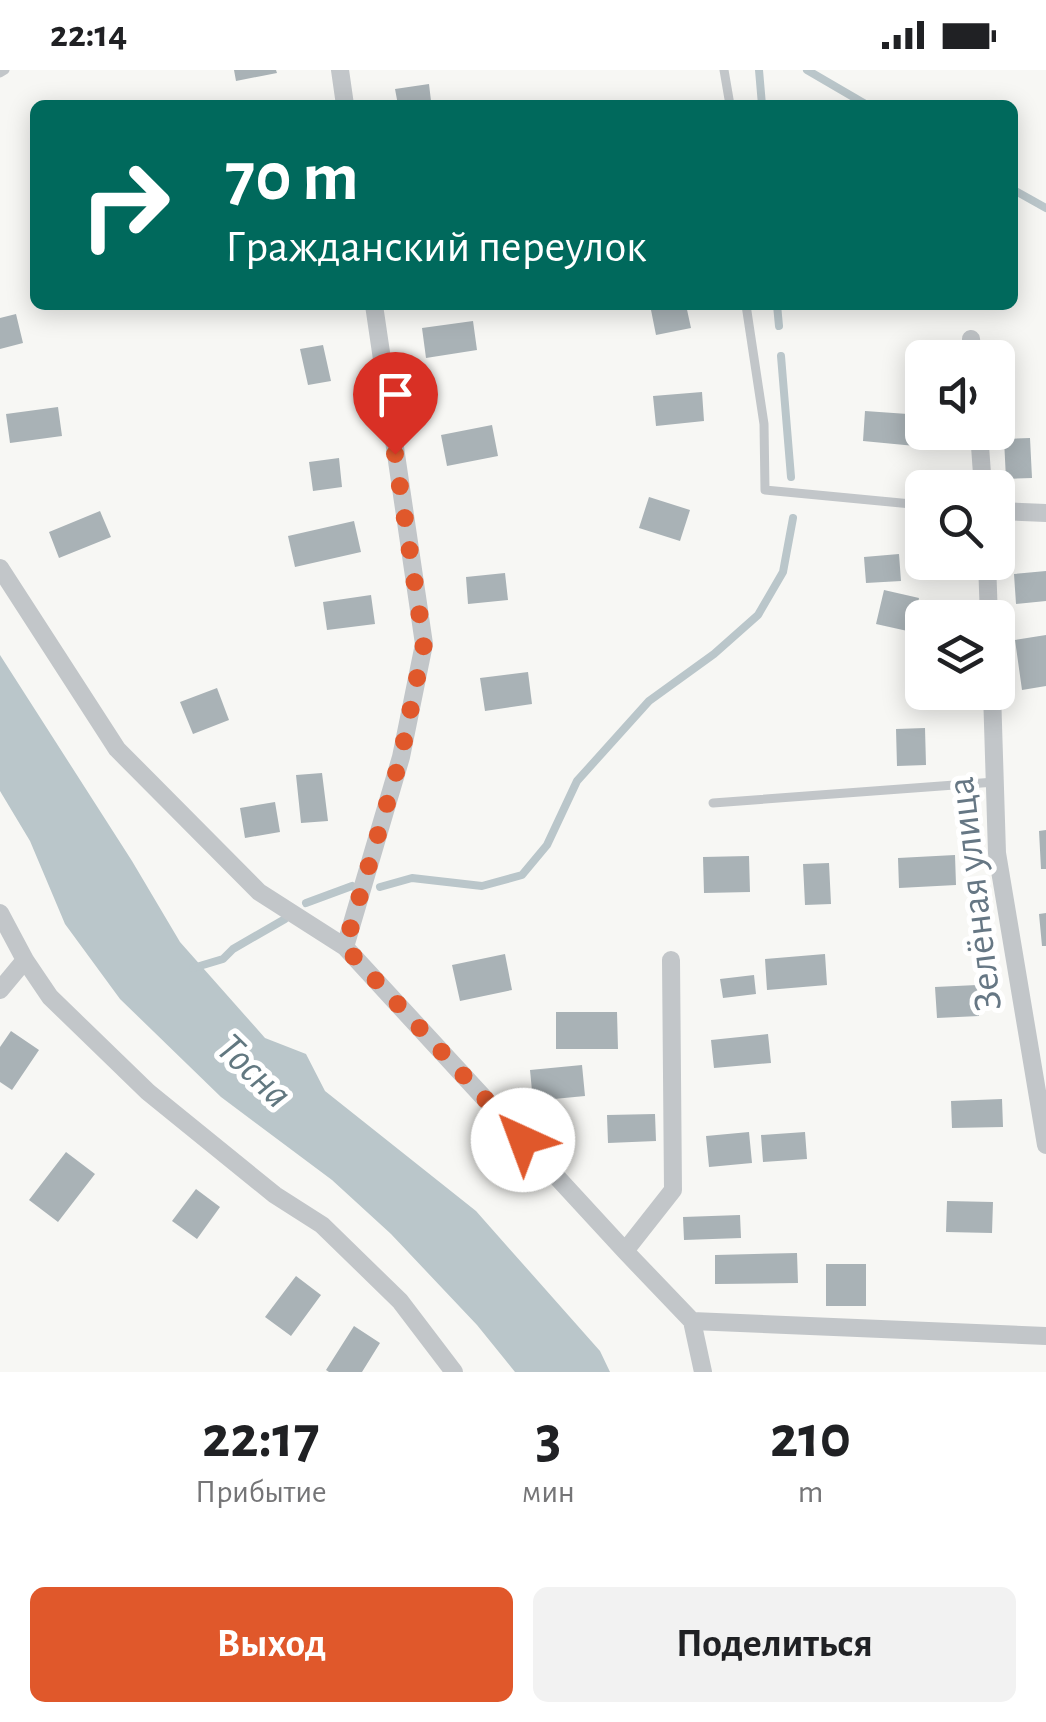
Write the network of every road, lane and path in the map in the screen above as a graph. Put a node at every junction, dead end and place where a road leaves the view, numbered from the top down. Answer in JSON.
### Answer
{"nodes":[{"id":1,"x":340,"y":70,"type":"edge"},
{"id":2,"x":724,"y":70,"type":"edge"},
{"id":3,"x":344,"y":100,"type":"edge"},
{"id":4,"x":729,"y":100,"type":"edge"},
{"id":5,"x":375,"y":310,"type":"edge"},
{"id":6,"x":747,"y":310,"type":"edge"},
{"id":7,"x":905,"y":503,"type":"edge"},
{"id":8,"x":1015,"y":512,"type":"edge"},
{"id":9,"x":1046,"y":513,"type":"edge"},
{"id":10,"x":0,"y":568,"type":"edge"},
{"id":11,"x":993,"y":710,"type":"edge"},
{"id":12,"x":995,"y":782,"type":"junction"},
{"id":13,"x":713,"y":803,"type":"dead end"},
{"id":14,"x":0,"y":913,"type":"edge"},
{"id":15,"x":345,"y":947,"type":"junction"},
{"id":16,"x":24,"y":960,"type":"junction"},
{"id":17,"x":671,"y":960,"type":"dead end"},
{"id":18,"x":0,"y":990,"type":"edge"},
{"id":19,"x":1046,"y":1145,"type":"edge"},
{"id":20,"x":625,"y":1251,"type":"junction"},
{"id":21,"x":692,"y":1321,"type":"junction"},
{"id":22,"x":1046,"y":1336,"type":"edge"},
{"id":23,"x":454,"y":1372,"type":"edge"},
{"id":24,"x":702,"y":1372,"type":"edge"}],
"edges":[{"from":1,"to":3,"type":"street"},
{"from":2,"to":4,"type":"lane"},
{"from":5,"to":15,"type":"street"},
{"from":6,"to":7,"type":"lane"},
{"from":8,"to":9,"type":"street"},
{"from":10,"to":15,"type":"street"},
{"from":11,"to":12,"type":"street","name":"Зелёная улица"},
{"from":12,"to":13,"type":"lane"},
{"from":12,"to":19,"type":"street","name":"Зелёная улица"},
{"from":14,"to":16,"type":"street"},
{"from":15,"to":20,"type":"street"},
{"from":16,"to":18,"type":"street"},
{"from":16,"to":23,"type":"street"},
{"from":17,"to":20,"type":"street"},
{"from":20,"to":21,"type":"street"},
{"from":21,"to":22,"type":"street"},
{"from":21,"to":24,"type":"street"}]}
